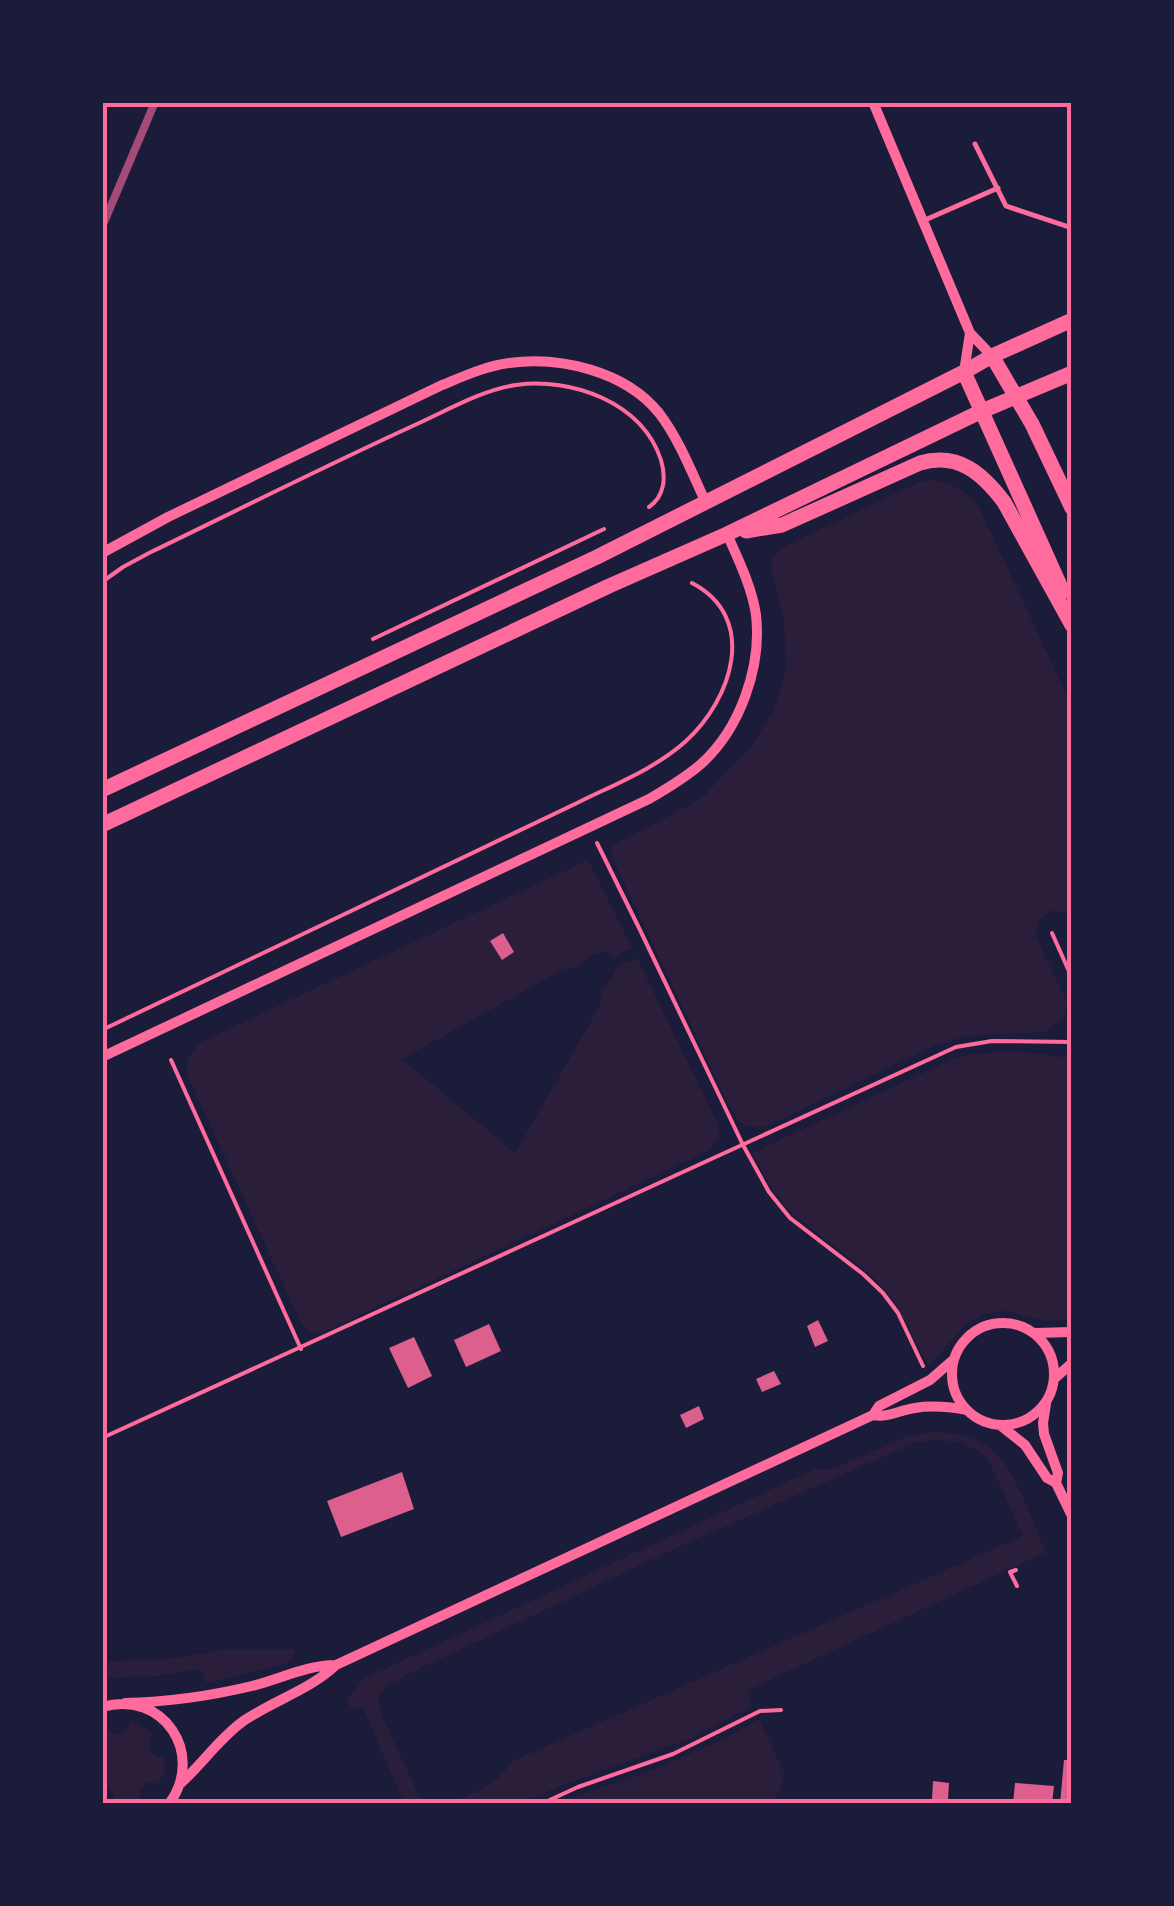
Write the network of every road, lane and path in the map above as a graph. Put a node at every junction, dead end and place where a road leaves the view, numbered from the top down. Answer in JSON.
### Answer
{"nodes":[{"id":1,"x":874,"y":102,"type":"edge"},
{"id":2,"x":975,"y":144,"type":"dead end"},
{"id":3,"x":998,"y":188,"type":"junction"},
{"id":4,"x":924,"y":220,"type":"junction"},
{"id":5,"x":1072,"y":228,"type":"edge"},
{"id":6,"x":1072,"y":320,"type":"edge"},
{"id":7,"x":970,"y":334,"type":"junction"},
{"id":8,"x":992,"y":356,"type":"junction"},
{"id":9,"x":964,"y":372,"type":"junction"},
{"id":10,"x":1072,"y":373,"type":"edge"},
{"id":11,"x":1018,"y":396,"type":"junction"},
{"id":12,"x":982,"y":411,"type":"junction"},
{"id":13,"x":706,"y":503,"type":"junction"},
{"id":14,"x":1072,"y":508,"type":"edge"},
{"id":15,"x":643,"y":511,"type":"dead end"},
{"id":16,"x":606,"y":528,"type":"dead end"},
{"id":17,"x":727,"y":534,"type":"junction"},
{"id":18,"x":102,"y":553,"type":"edge"},
{"id":19,"x":102,"y":582,"type":"edge"},
{"id":20,"x":692,"y":583,"type":"dead end"},
{"id":21,"x":1072,"y":611,"type":"edge"},
{"id":22,"x":1072,"y":625,"type":"edge"},
{"id":23,"x":372,"y":639,"type":"dead end"},
{"id":24,"x":102,"y":790,"type":"edge"},
{"id":25,"x":577,"y":803,"type":"junction"},
{"id":26,"x":583,"y":815,"type":"dead end"},
{"id":27,"x":102,"y":825,"type":"edge"},
{"id":28,"x":596,"y":842,"type":"dead end"},
{"id":29,"x":1052,"y":933,"type":"dead end"},
{"id":30,"x":1072,"y":978,"type":"edge"},
{"id":31,"x":102,"y":1030,"type":"edge"},
{"id":32,"x":1072,"y":1042,"type":"edge"},
{"id":33,"x":102,"y":1058,"type":"edge"},
{"id":34,"x":171,"y":1060,"type":"dead end"},
{"id":35,"x":743,"y":1145,"type":"junction"},
{"id":36,"x":1072,"y":1332,"type":"edge"},
{"id":37,"x":1035,"y":1333,"type":"junction"},
{"id":38,"x":302,"y":1349,"type":"junction"},
{"id":39,"x":954,"y":1358,"type":"junction"},
{"id":40,"x":1072,"y":1364,"type":"edge"},
{"id":41,"x":926,"y":1370,"type":"dead end"},
{"id":42,"x":1054,"y":1379,"type":"junction"},
{"id":43,"x":1047,"y":1401,"type":"junction"},
{"id":44,"x":967,"y":1410,"type":"junction"},
{"id":45,"x":873,"y":1416,"type":"junction"},
{"id":46,"x":1000,"y":1425,"type":"junction"},
{"id":47,"x":102,"y":1438,"type":"edge"},
{"id":48,"x":1056,"y":1483,"type":"junction"},
{"id":49,"x":1072,"y":1516,"type":"edge"},
{"id":50,"x":1016,"y":1570,"type":"dead end"},
{"id":51,"x":1017,"y":1586,"type":"dead end"},
{"id":52,"x":336,"y":1665,"type":"junction"},
{"id":53,"x":125,"y":1703,"type":"junction"},
{"id":54,"x":104,"y":1705,"type":"edge"},
{"id":55,"x":781,"y":1710,"type":"dead end"},
{"id":56,"x":180,"y":1783,"type":"junction"},
{"id":57,"x":169,"y":1804,"type":"edge"},
{"id":58,"x":541,"y":1804,"type":"edge"}],
"edges":[{"from":1,"to":4,"type":"street"},
{"from":2,"to":3,"type":"lane"},
{"from":3,"to":4,"type":"lane"},
{"from":3,"to":5,"type":"lane"},
{"from":4,"to":7,"type":"street"},
{"from":6,"to":8,"type":"main road"},
{"from":7,"to":8,"type":"street"},
{"from":7,"to":9,"type":"street"},
{"from":8,"to":9,"type":"main road"},
{"from":8,"to":11,"type":"main road"},
{"from":9,"to":12,"type":"main road"},
{"from":9,"to":13,"type":"main road"},
{"from":10,"to":11,"type":"main road"},
{"from":11,"to":12,"type":"main road"},
{"from":11,"to":14,"type":"main road"},
{"from":12,"to":17,"type":"main road"},
{"from":12,"to":21,"type":"main road"},
{"from":13,"to":18,"type":"street"},
{"from":13,"to":24,"type":"main road"},
{"from":15,"to":19,"type":"path"},
{"from":16,"to":23,"type":"path"},
{"from":17,"to":22,"type":"main road"},
{"from":17,"to":27,"type":"main road"},
{"from":17,"to":33,"type":"street"},
{"from":20,"to":25,"type":"path"},
{"from":25,"to":26,"type":"path"},
{"from":25,"to":31,"type":"path"},
{"from":28,"to":35,"type":"path"},
{"from":29,"to":30,"type":"path"},
{"from":32,"to":35,"type":"path"},
{"from":34,"to":38,"type":"path"},
{"from":35,"to":38,"type":"path"},
{"from":35,"to":41,"type":"path"},
{"from":36,"to":37,"type":"street"},
{"from":37,"to":39,"type":"street"},
{"from":37,"to":42,"type":"street"},
{"from":38,"to":47,"type":"path"},
{"from":39,"to":44,"type":"street"},
{"from":39,"to":45,"type":"street"},
{"from":40,"to":42,"type":"street"},
{"from":42,"to":43,"type":"street"},
{"from":43,"to":46,"type":"street"},
{"from":43,"to":48,"type":"street"},
{"from":44,"to":45,"type":"street"},
{"from":44,"to":46,"type":"street"},
{"from":45,"to":52,"type":"street"},
{"from":46,"to":48,"type":"street"},
{"from":48,"to":49,"type":"street"},
{"from":50,"to":51,"type":"path"},
{"from":52,"to":53,"type":"street"},
{"from":52,"to":56,"type":"street"},
{"from":53,"to":54,"type":"street"},
{"from":53,"to":56,"type":"street"},
{"from":55,"to":58,"type":"path"},
{"from":56,"to":57,"type":"street"}]}
